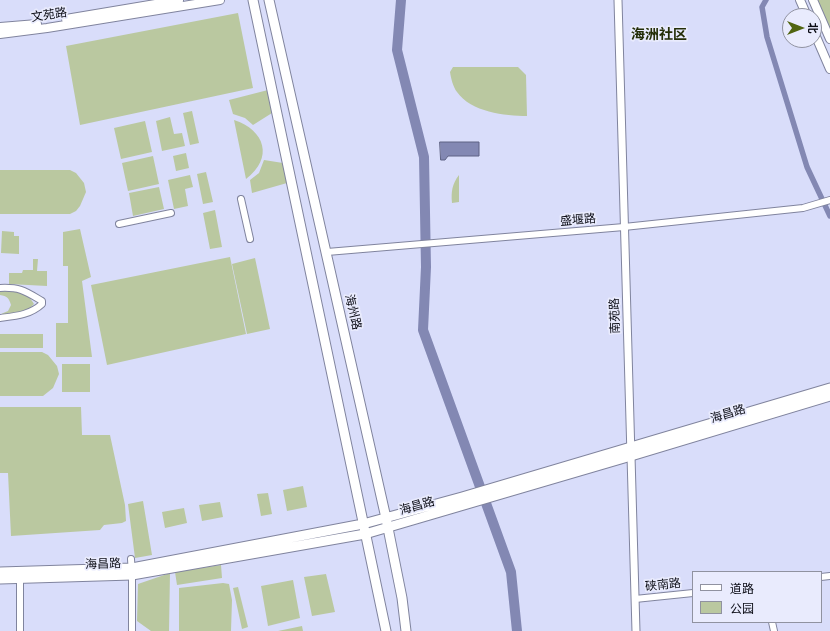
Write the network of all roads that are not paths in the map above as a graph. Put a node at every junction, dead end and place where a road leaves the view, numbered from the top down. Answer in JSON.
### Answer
{"nodes":[{"id":1,"x":179,"y":0,"type":"edge"},
{"id":2,"x":220,"y":0,"type":"edge"},
{"id":3,"x":253,"y":0,"type":"edge"},
{"id":4,"x":269,"y":0,"type":"edge"},
{"id":5,"x":618,"y":0,"type":"edge"},
{"id":6,"x":813,"y":0,"type":"edge"},
{"id":7,"x":0,"y":28,"type":"edge"},
{"id":8,"x":0,"y":34,"type":"edge"},
{"id":9,"x":830,"y":39,"type":"edge"},
{"id":10,"x":821,"y":48,"type":"edge"},
{"id":11,"x":830,"y":69,"type":"edge"},
{"id":12,"x":241,"y":199,"type":"dead end"},
{"id":13,"x":830,"y":200,"type":"edge"},
{"id":14,"x":171,"y":213,"type":"dead end"},
{"id":15,"x":119,"y":224,"type":"dead end"},
{"id":16,"x":624,"y":227,"type":"junction"},
{"id":17,"x":250,"y":239,"type":"dead end"},
{"id":18,"x":327,"y":252,"type":"junction"},
{"id":19,"x":0,"y":288,"type":"edge"},
{"id":20,"x":0,"y":318,"type":"edge"},
{"id":21,"x":830,"y":388,"type":"edge"},
{"id":22,"x":830,"y":396,"type":"edge"},
{"id":23,"x":630,"y":452,"type":"junction"},
{"id":24,"x":464,"y":501,"type":"junction"},
{"id":25,"x":386,"y":518,"type":"junction"},
{"id":26,"x":364,"y":524,"type":"junction"},
{"id":27,"x":388,"y":527,"type":"junction"},
{"id":28,"x":365,"y":534,"type":"junction"},
{"id":29,"x":132,"y":567,"type":"junction"},
{"id":30,"x":0,"y":572,"type":"edge"},
{"id":31,"x":20,"y":575,"type":"junction"},
{"id":32,"x":0,"y":579,"type":"edge"},
{"id":33,"x":692,"y":593,"type":"edge"},
{"id":34,"x":635,"y":600,"type":"junction"},
{"id":35,"x":20,"y":631,"type":"edge"},
{"id":36,"x":132,"y":631,"type":"edge"},
{"id":37,"x":386,"y":631,"type":"edge"},
{"id":38,"x":406,"y":631,"type":"edge"},
{"id":39,"x":636,"y":631,"type":"edge"}],
"edges":[{"from":1,"to":7,"type":"main road","name":"文苑路"},
{"from":2,"to":8,"type":"main road","name":"文苑路"},
{"from":3,"to":26,"type":"main road"},
{"from":4,"to":18,"type":"main road","name":"海州路"},
{"from":5,"to":16,"type":"street","name":"南苑路"},
{"from":6,"to":9,"type":"main road"},
{"from":10,"to":11,"type":"main road"},
{"from":12,"to":17,"type":"street"},
{"from":13,"to":16,"type":"street","name":"盛堰路"},
{"from":14,"to":15,"type":"street"},
{"from":16,"to":18,"type":"street","name":"盛堰路"},
{"from":16,"to":23,"type":"street","name":"南苑路"},
{"from":18,"to":25,"type":"main road","name":"海州路"},
{"from":19,"to":20,"type":"street"},
{"from":21,"to":23,"type":"main road","name":"海昌路"},
{"from":22,"to":23,"type":"main road","name":"海昌路"},
{"from":23,"to":24,"type":"main road","name":"海昌路"},
{"from":23,"to":34,"type":"street","name":"南苑路"},
{"from":24,"to":25,"type":"main road","name":"海昌路"},
{"from":24,"to":27,"type":"main road","name":"海昌路"},
{"from":25,"to":26,"type":"main road","name":"海昌路"},
{"from":25,"to":27,"type":"main road","name":"海州路"},
{"from":26,"to":28,"type":"main road"},
{"from":26,"to":29,"type":"main road","name":"海昌路"},
{"from":27,"to":28,"type":"main road","name":"海昌路"},
{"from":27,"to":38,"type":"main road","name":"海州路"},
{"from":28,"to":29,"type":"main road","name":"海昌路"},
{"from":28,"to":37,"type":"main road"},
{"from":29,"to":31,"type":"main road","name":"海昌路"},
{"from":29,"to":36,"type":"street"},
{"from":30,"to":31,"type":"main road","name":"海昌路"},
{"from":31,"to":32,"type":"main road","name":"海昌路"},
{"from":31,"to":35,"type":"street"},
{"from":33,"to":34,"type":"street","name":"硖南路"},
{"from":34,"to":39,"type":"street","name":"南苑路"}]}
